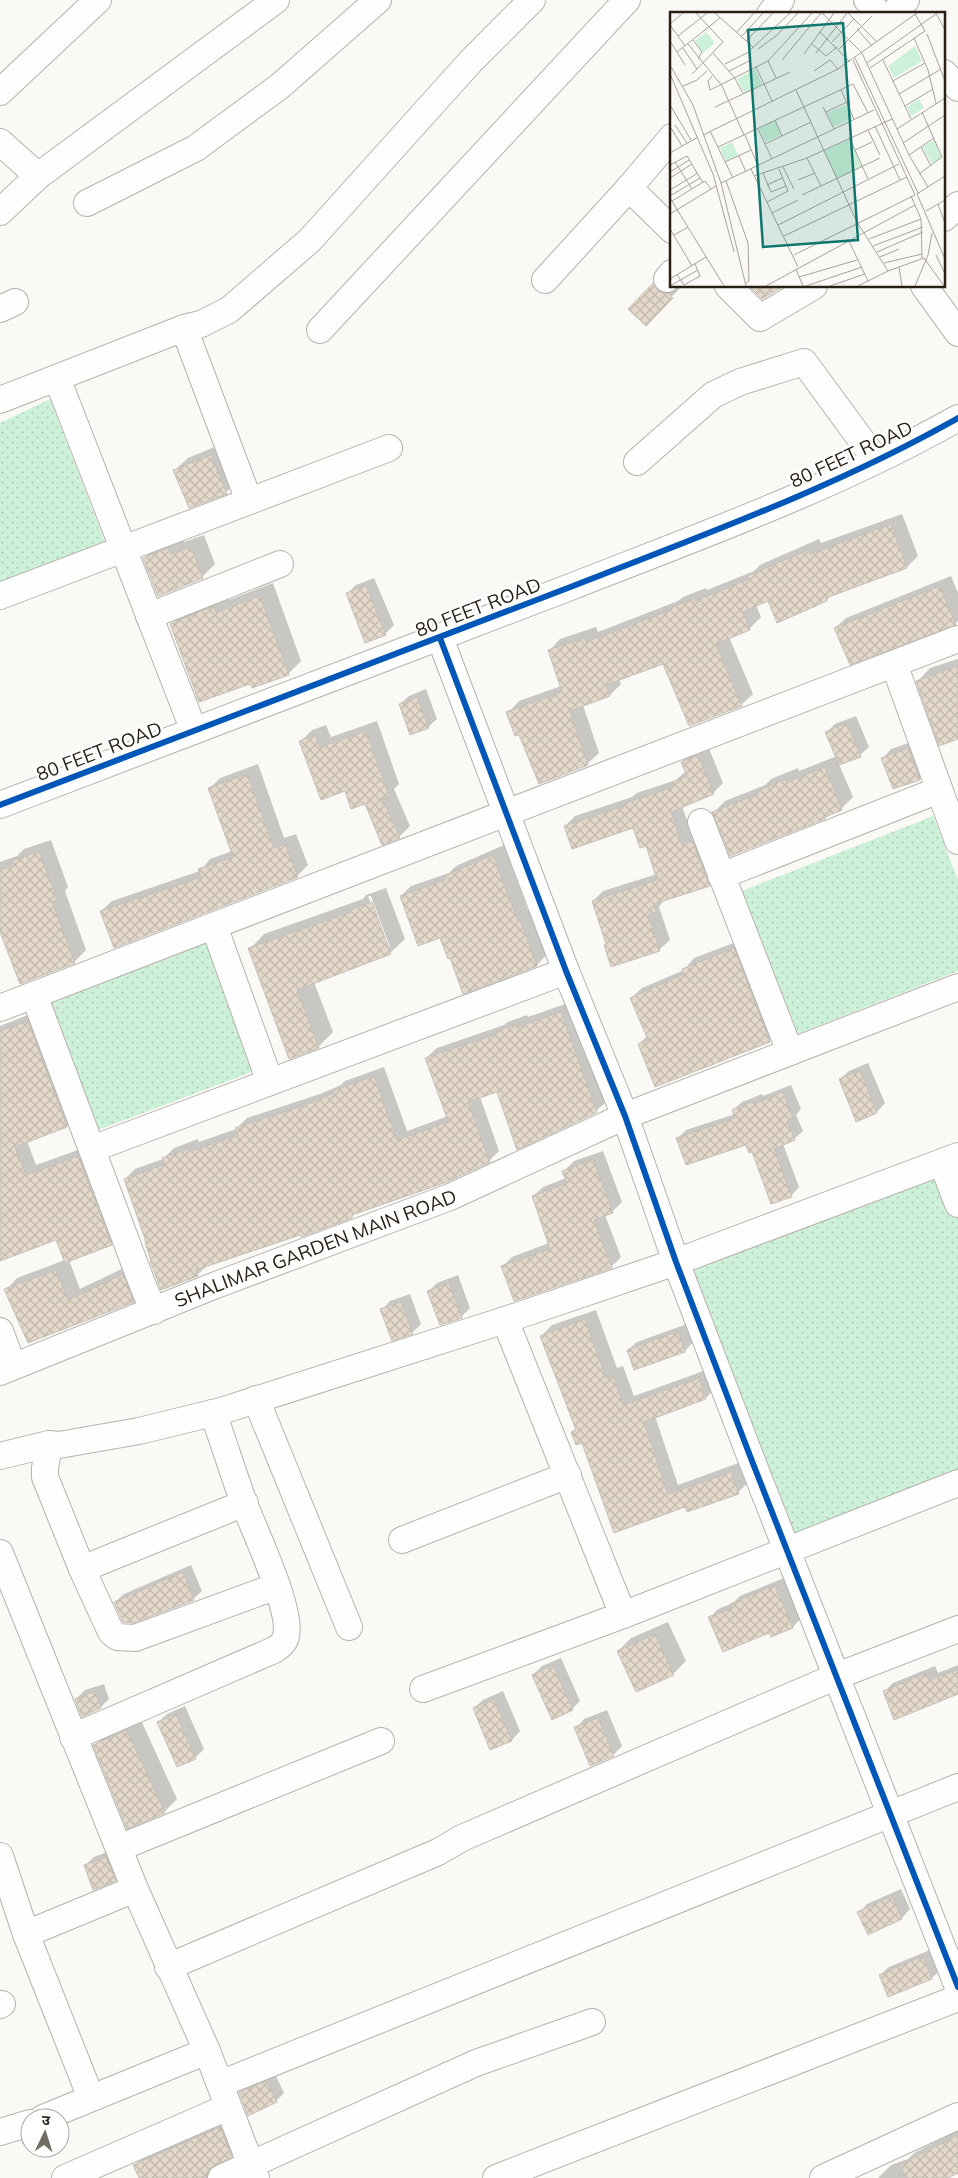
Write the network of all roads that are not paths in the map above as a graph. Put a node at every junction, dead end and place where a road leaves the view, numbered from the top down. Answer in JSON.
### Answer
{"nodes":[{"id":1,"x":98,"y":0,"type":"edge"},
{"id":2,"x":276,"y":0,"type":"edge"},
{"id":3,"x":378,"y":0,"type":"edge"},
{"id":4,"x":532,"y":0,"type":"edge"},
{"id":5,"x":627,"y":0,"type":"edge"},
{"id":6,"x":781,"y":0,"type":"edge"},
{"id":7,"x":867,"y":0,"type":"edge"},
{"id":8,"x":906,"y":0,"type":"edge"},
{"id":9,"x":772,"y":12,"type":"edge"},
{"id":10,"x":877,"y":12,"type":"edge"},
{"id":11,"x":894,"y":12,"type":"edge"},
{"id":12,"x":0,"y":92,"type":"edge"},
{"id":13,"x":670,"y":139,"type":"edge"},
{"id":14,"x":0,"y":142,"type":"edge"},
{"id":15,"x":38,"y":176,"type":"junction"},
{"id":16,"x":629,"y":188,"type":"junction"},
{"id":17,"x":87,"y":204,"type":"dead end"},
{"id":18,"x":958,"y":205,"type":"edge"},
{"id":19,"x":0,"y":212,"type":"edge"},
{"id":20,"x":946,"y":216,"type":"edge"},
{"id":21,"x":670,"y":228,"type":"edge"},
{"id":22,"x":545,"y":280,"type":"dead end"},
{"id":23,"x":730,"y":288,"type":"edge"},
{"id":24,"x":811,"y":288,"type":"edge"},
{"id":25,"x":925,"y":288,"type":"edge"},
{"id":26,"x":184,"y":328,"type":"junction"},
{"id":27,"x":320,"y":330,"type":"dead end"},
{"id":28,"x":958,"y":333,"type":"edge"},
{"id":29,"x":57,"y":378,"type":"junction"},
{"id":30,"x":0,"y":400,"type":"edge"},
{"id":31,"x":958,"y":418,"type":"edge"},
{"id":32,"x":389,"y":448,"type":"dead end"},
{"id":33,"x":876,"y":460,"type":"junction"},
{"id":34,"x":637,"y":462,"type":"dead end"},
{"id":35,"x":249,"y":500,"type":"junction"},
{"id":36,"x":124,"y":549,"type":"junction"},
{"id":37,"x":280,"y":564,"type":"dead end"},
{"id":38,"x":0,"y":596,"type":"edge"},
{"id":39,"x":149,"y":616,"type":"junction"},
{"id":40,"x":440,"y":638,"type":"junction"},
{"id":41,"x":958,"y":639,"type":"edge"},
{"id":42,"x":894,"y":664,"type":"junction"},
{"id":43,"x":194,"y":731,"type":"junction"},
{"id":44,"x":939,"y":790,"type":"junction"},
{"id":45,"x":0,"y":805,"type":"edge"},
{"id":46,"x":506,"y":814,"type":"junction"},
{"id":47,"x":701,"y":822,"type":"dead end"},
{"id":48,"x":958,"y":841,"type":"edge"},
{"id":49,"x":722,"y":876,"type":"junction"},
{"id":50,"x":214,"y":926,"type":"junction"},
{"id":51,"x":566,"y":970,"type":"junction"},
{"id":52,"x":958,"y":987,"type":"edge"},
{"id":53,"x":34,"y":995,"type":"junction"},
{"id":54,"x":0,"y":1008,"type":"edge"},
{"id":55,"x":790,"y":1052,"type":"junction"},
{"id":56,"x":270,"y":1082,"type":"junction"},
{"id":57,"x":625,"y":1116,"type":"junction"},
{"id":58,"x":92,"y":1149,"type":"junction"},
{"id":59,"x":950,"y":1159,"type":"edge"},
{"id":60,"x":958,"y":1204,"type":"edge"},
{"id":61,"x":676,"y":1262,"type":"junction"},
{"id":62,"x":154,"y":1311,"type":"junction"},
{"id":63,"x":505,"y":1320,"type":"junction"},
{"id":64,"x":0,"y":1331,"type":"edge"},
{"id":65,"x":7,"y":1369,"type":"edge"},
{"id":66,"x":256,"y":1399,"type":"junction"},
{"id":67,"x":213,"y":1413,"type":"junction"},
{"id":68,"x":49,"y":1444,"type":"junction"},
{"id":69,"x":0,"y":1456,"type":"edge"},
{"id":70,"x":568,"y":1475,"type":"junction"},
{"id":71,"x":958,"y":1484,"type":"edge"},
{"id":72,"x":245,"y":1503,"type":"junction"},
{"id":73,"x":402,"y":1540,"type":"dead end"},
{"id":74,"x":787,"y":1550,"type":"junction"},
{"id":75,"x":0,"y":1553,"type":"edge"},
{"id":76,"x":82,"y":1569,"type":"junction"},
{"id":77,"x":277,"y":1586,"type":"junction"},
{"id":78,"x":623,"y":1614,"type":"junction"},
{"id":79,"x":349,"y":1627,"type":"dead end"},
{"id":80,"x":958,"y":1629,"type":"edge"},
{"id":81,"x":836,"y":1676,"type":"junction"},
{"id":82,"x":423,"y":1689,"type":"dead end"},
{"id":83,"x":73,"y":1737,"type":"junction"},
{"id":84,"x":381,"y":1740,"type":"dead end"},
{"id":85,"x":958,"y":1787,"type":"edge"},
{"id":86,"x":890,"y":1813,"type":"junction"},
{"id":87,"x":119,"y":1848,"type":"junction"},
{"id":88,"x":0,"y":1856,"type":"edge"},
{"id":89,"x":134,"y":1889,"type":"junction"},
{"id":90,"x":26,"y":1934,"type":"junction"},
{"id":91,"x":168,"y":1967,"type":"junction"},
{"id":92,"x":958,"y":1987,"type":"edge"},
{"id":93,"x":958,"y":1998,"type":"edge"},
{"id":94,"x":592,"y":2022,"type":"dead end"},
{"id":95,"x":206,"y":2051,"type":"junction"},
{"id":96,"x":224,"y":2095,"type":"junction"},
{"id":97,"x":91,"y":2098,"type":"junction"},
{"id":98,"x":68,"y":2108,"type":"edge"},
{"id":99,"x":958,"y":2116,"type":"edge"},
{"id":100,"x":20,"y":2126,"type":"edge"},
{"id":101,"x":0,"y":2132,"type":"edge"},
{"id":102,"x":858,"y":2171,"type":"edge"},
{"id":103,"x":254,"y":2172,"type":"edge"},
{"id":104,"x":65,"y":2178,"type":"edge"},
{"id":105,"x":221,"y":2178,"type":"edge"},
{"id":106,"x":496,"y":2178,"type":"edge"},
{"id":107,"x":823,"y":2178,"type":"edge"}],
"edges":[{"from":1,"to":12,"type":"street"},
{"from":2,"to":15,"type":"street"},
{"from":3,"to":17,"type":"street"},
{"from":4,"to":26,"type":"street"},
{"from":5,"to":27,"type":"street"},
{"from":6,"to":9,"type":"street"},
{"from":7,"to":10,"type":"street"},
{"from":8,"to":11,"type":"street"},
{"from":13,"to":16,"type":"street"},
{"from":14,"to":15,"type":"street"},
{"from":15,"to":19,"type":"street"},
{"from":16,"to":21,"type":"street"},
{"from":16,"to":22,"type":"street"},
{"from":18,"to":20,"type":"street"},
{"from":23,"to":24,"type":"street"},
{"from":25,"to":28,"type":"street"},
{"from":26,"to":29,"type":"street"},
{"from":26,"to":35,"type":"street"},
{"from":29,"to":30,"type":"street"},
{"from":29,"to":36,"type":"street"},
{"from":31,"to":33,"type":"street","name":"80 FEET ROAD"},
{"from":32,"to":35,"type":"street"},
{"from":33,"to":34,"type":"street"},
{"from":33,"to":40,"type":"street","name":"80 FEET ROAD"},
{"from":35,"to":36,"type":"street"},
{"from":36,"to":38,"type":"street"},
{"from":36,"to":39,"type":"street"},
{"from":37,"to":39,"type":"street"},
{"from":39,"to":43,"type":"street"},
{"from":40,"to":43,"type":"street","name":"80 FEET ROAD"},
{"from":40,"to":46,"type":"street"},
{"from":41,"to":42,"type":"street"},
{"from":42,"to":44,"type":"street"},
{"from":42,"to":46,"type":"street"},
{"from":43,"to":45,"type":"street","name":"80 FEET ROAD"},
{"from":44,"to":48,"type":"street"},
{"from":44,"to":49,"type":"street"},
{"from":46,"to":50,"type":"street"},
{"from":46,"to":51,"type":"street"},
{"from":47,"to":49,"type":"street"},
{"from":49,"to":55,"type":"street"},
{"from":50,"to":53,"type":"street"},
{"from":50,"to":56,"type":"street"},
{"from":51,"to":56,"type":"street"},
{"from":51,"to":57,"type":"street"},
{"from":52,"to":55,"type":"street","name":"SHALIMAR GARDEN MAIN ROAD"},
{"from":53,"to":54,"type":"street"},
{"from":53,"to":58,"type":"street"},
{"from":55,"to":57,"type":"street","name":"SHALIMAR GARDEN MAIN ROAD"},
{"from":56,"to":58,"type":"street"},
{"from":57,"to":61,"type":"street"},
{"from":57,"to":62,"type":"street","name":"SHALIMAR GARDEN MAIN ROAD"},
{"from":58,"to":62,"type":"street"},
{"from":59,"to":60,"type":"street"},
{"from":59,"to":61,"type":"street"},
{"from":61,"to":63,"type":"street"},
{"from":61,"to":74,"type":"street"},
{"from":62,"to":65,"type":"street","name":"SHALIMAR GARDEN MAIN ROAD"},
{"from":63,"to":66,"type":"street"},
{"from":63,"to":70,"type":"street"},
{"from":64,"to":65,"type":"street"},
{"from":66,"to":67,"type":"street"},
{"from":66,"to":79,"type":"street"},
{"from":67,"to":68,"type":"street"},
{"from":67,"to":72,"type":"street"},
{"from":68,"to":69,"type":"street"},
{"from":68,"to":76,"type":"street"},
{"from":70,"to":73,"type":"street"},
{"from":70,"to":78,"type":"street"},
{"from":71,"to":74,"type":"street"},
{"from":72,"to":76,"type":"street"},
{"from":72,"to":77,"type":"street"},
{"from":74,"to":78,"type":"street"},
{"from":74,"to":81,"type":"street"},
{"from":75,"to":83,"type":"street"},
{"from":76,"to":77,"type":"street"},
{"from":77,"to":83,"type":"street"},
{"from":78,"to":82,"type":"street"},
{"from":80,"to":81,"type":"street"},
{"from":81,"to":86,"type":"street"},
{"from":81,"to":91,"type":"street"},
{"from":83,"to":87,"type":"street"},
{"from":84,"to":87,"type":"street"},
{"from":85,"to":86,"type":"street"},
{"from":86,"to":92,"type":"street"},
{"from":86,"to":96,"type":"street"},
{"from":87,"to":89,"type":"street"},
{"from":88,"to":90,"type":"street"},
{"from":89,"to":90,"type":"street"},
{"from":89,"to":91,"type":"street"},
{"from":90,"to":97,"type":"street"},
{"from":91,"to":95,"type":"street"},
{"from":93,"to":106,"type":"street"},
{"from":94,"to":103,"type":"street"},
{"from":95,"to":96,"type":"street"},
{"from":95,"to":97,"type":"street"},
{"from":96,"to":103,"type":"street"},
{"from":96,"to":104,"type":"street"},
{"from":97,"to":98,"type":"street"},
{"from":99,"to":102,"type":"street"},
{"from":100,"to":101,"type":"street"},
{"from":102,"to":107,"type":"street"},
{"from":103,"to":105,"type":"street"}]}
